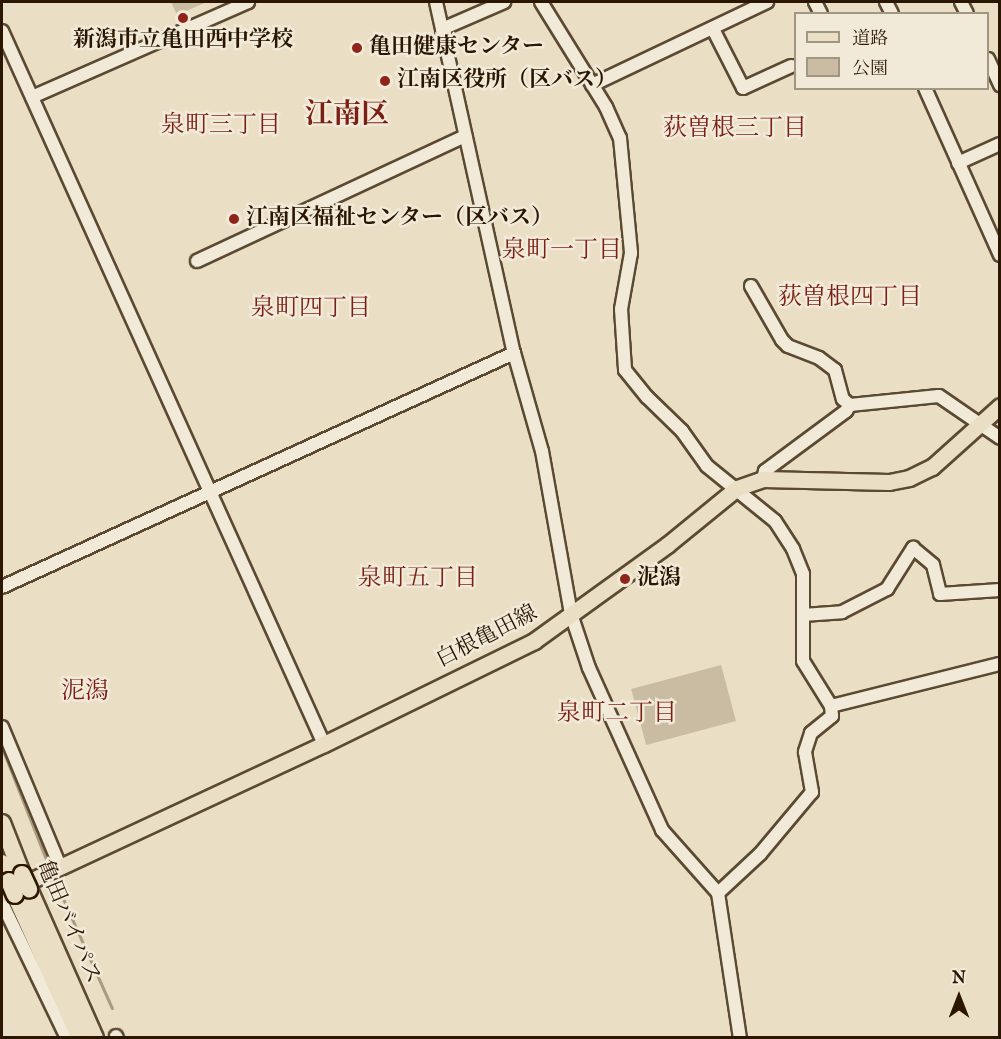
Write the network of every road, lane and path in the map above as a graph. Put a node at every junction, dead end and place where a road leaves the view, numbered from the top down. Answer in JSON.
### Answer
{"nodes":[{"id":1,"x":248,"y":2,"type":"edge"},
{"id":2,"x":436,"y":2,"type":"edge"},
{"id":3,"x":504,"y":2,"type":"edge"},
{"id":4,"x":541,"y":2,"type":"edge"},
{"id":5,"x":767,"y":2,"type":"edge"},
{"id":6,"x":754,"y":4,"type":"edge"},
{"id":7,"x":442,"y":29,"type":"junction"},
{"id":8,"x":713,"y":29,"type":"junction"},
{"id":9,"x":2,"y":30,"type":"edge"},
{"id":10,"x":989,"y":64,"type":"edge"},
{"id":11,"x":791,"y":66,"type":"dead end"},
{"id":12,"x":592,"y":85,"type":"junction"},
{"id":13,"x":999,"y":86,"type":"edge"},
{"id":14,"x":926,"y":90,"type":"edge"},
{"id":15,"x":32,"y":98,"type":"junction"},
{"id":16,"x":465,"y":136,"type":"junction"},
{"id":17,"x":999,"y":144,"type":"edge"},
{"id":18,"x":958,"y":163,"type":"junction"},
{"id":19,"x":993,"y":229,"type":"edge"},
{"id":20,"x":999,"y":255,"type":"edge"},
{"id":21,"x":197,"y":261,"type":"dead end"},
{"id":22,"x":752,"y":286,"type":"dead end"},
{"id":23,"x":514,"y":353,"type":"junction"},
{"id":24,"x":850,"y":405,"type":"junction"},
{"id":25,"x":999,"y":406,"type":"edge"},
{"id":26,"x":979,"y":422,"type":"junction"},
{"id":27,"x":999,"y":438,"type":"edge"},
{"id":28,"x":763,"y":479,"type":"junction"},
{"id":29,"x":738,"y":488,"type":"junction"},
{"id":30,"x":210,"y":490,"type":"junction"},
{"id":31,"x":2,"y":586,"type":"edge"},
{"id":32,"x":999,"y":590,"type":"edge"},
{"id":33,"x":571,"y":614,"type":"junction"},
{"id":34,"x":803,"y":615,"type":"junction"},
{"id":35,"x":999,"y":664,"type":"edge"},
{"id":36,"x":831,"y":706,"type":"junction"},
{"id":37,"x":2,"y":727,"type":"edge"},
{"id":38,"x":324,"y":744,"type":"junction"},
{"id":39,"x":2,"y":823,"type":"edge"},
{"id":40,"x":2,"y":863,"type":"edge"},
{"id":41,"x":60,"y":866,"type":"junction"},
{"id":42,"x":13,"y":889,"type":"edge"},
{"id":43,"x":718,"y":893,"type":"junction"},
{"id":44,"x":67,"y":1038,"type":"edge"},
{"id":45,"x":80,"y":1038,"type":"edge"},
{"id":46,"x":94,"y":1038,"type":"edge"},
{"id":47,"x":740,"y":1038,"type":"edge"}],
"edges":[{"from":1,"to":15,"type":"street"},
{"from":2,"to":7,"type":"street"},
{"from":3,"to":7,"type":"street"},
{"from":4,"to":12,"type":"street"},
{"from":5,"to":6,"type":"street"},
{"from":6,"to":8,"type":"street"},
{"from":7,"to":16,"type":"street"},
{"from":8,"to":11,"type":"street"},
{"from":8,"to":12,"type":"street"},
{"from":9,"to":15,"type":"street"},
{"from":10,"to":13,"type":"street"},
{"from":12,"to":29,"type":"street"},
{"from":14,"to":18,"type":"street"},
{"from":15,"to":30,"type":"street"},
{"from":16,"to":21,"type":"street"},
{"from":16,"to":23,"type":"street"},
{"from":17,"to":18,"type":"street"},
{"from":18,"to":19,"type":"street"},
{"from":19,"to":20,"type":"street"},
{"from":22,"to":24,"type":"street"},
{"from":23,"to":30,"type":"street"},
{"from":23,"to":33,"type":"street"},
{"from":24,"to":26,"type":"street"},
{"from":24,"to":28,"type":"street"},
{"from":25,"to":26,"type":"main road","name":"白根亀田線"},
{"from":26,"to":27,"type":"street"},
{"from":26,"to":28,"type":"main road","name":"白根亀田線"},
{"from":28,"to":29,"type":"main road","name":"白根亀田線"},
{"from":29,"to":33,"type":"main road","name":"白根亀田線"},
{"from":29,"to":34,"type":"street"},
{"from":30,"to":31,"type":"street"},
{"from":30,"to":38,"type":"street"},
{"from":32,"to":34,"type":"street"},
{"from":33,"to":38,"type":"main road","name":"白根亀田線"},
{"from":33,"to":43,"type":"street"},
{"from":34,"to":36,"type":"street"},
{"from":35,"to":36,"type":"street"},
{"from":36,"to":43,"type":"street"},
{"from":37,"to":41,"type":"street"},
{"from":38,"to":41,"type":"main road","name":"白根亀田線"},
{"from":39,"to":42,"type":"highway","name":"亀田バイパス"},
{"from":40,"to":42,"type":"highway","name":"亀田バイパス"},
{"from":41,"to":42,"type":"main road","name":"白根亀田線"},
{"from":42,"to":44,"type":"street"},
{"from":42,"to":45,"type":"highway","name":"亀田バイパス"},
{"from":42,"to":46,"type":"highway","name":"亀田バイパス"},
{"from":43,"to":47,"type":"street"}]}
